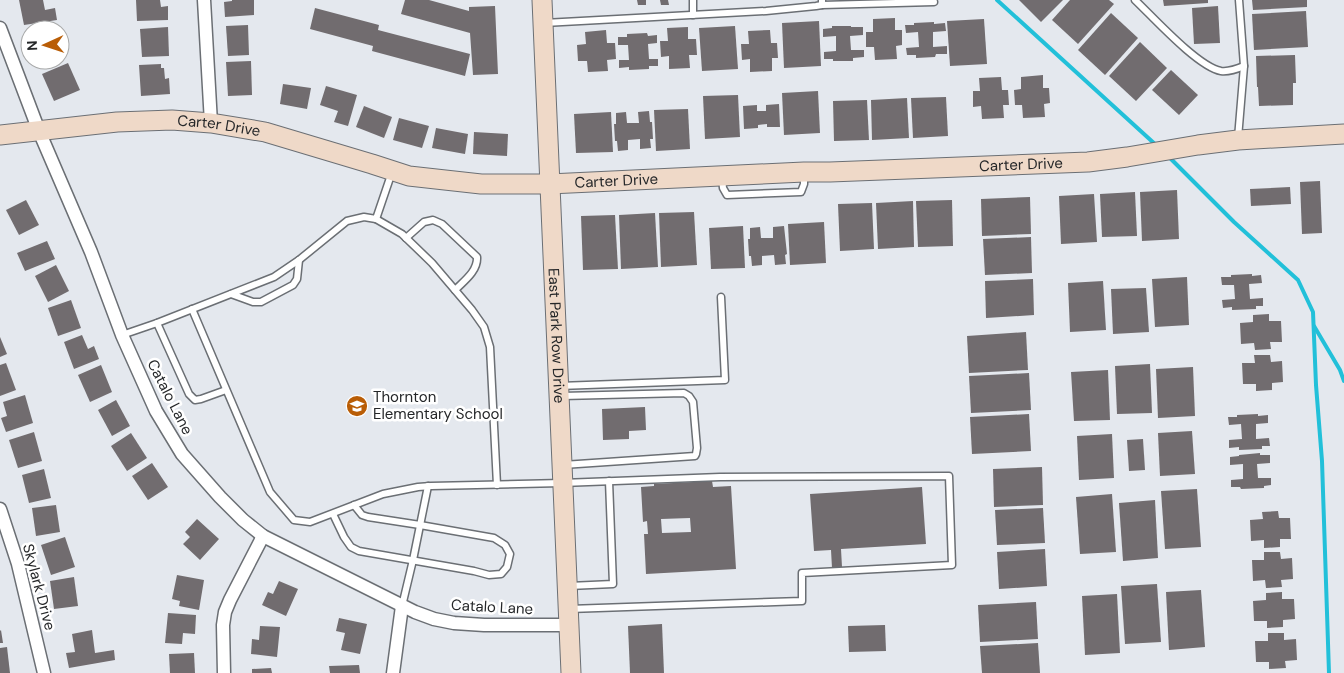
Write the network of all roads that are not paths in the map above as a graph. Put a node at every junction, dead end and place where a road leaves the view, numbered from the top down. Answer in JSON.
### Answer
{"nodes":[{"id":1,"x":204,"y":0,"type":"edge"},
{"id":2,"x":542,"y":0,"type":"edge"},
{"id":3,"x":693,"y":0,"type":"edge"},
{"id":4,"x":1135,"y":0,"type":"edge"},
{"id":5,"x":1239,"y":0,"type":"edge"},
{"id":6,"x":822,"y":2,"type":"edge"},
{"id":7,"x":934,"y":2,"type":"dead end"},
{"id":8,"x":693,"y":15,"type":"junction"},
{"id":9,"x":543,"y":23,"type":"junction"},
{"id":10,"x":0,"y":28,"type":"edge"},
{"id":11,"x":1244,"y":66,"type":"junction"},
{"id":12,"x":211,"y":123,"type":"junction"},
{"id":13,"x":38,"y":131,"type":"junction"},
{"id":14,"x":0,"y":134,"type":"edge"},
{"id":15,"x":1344,"y":134,"type":"edge"},
{"id":16,"x":1238,"y":140,"type":"junction"},
{"id":17,"x":392,"y":171,"type":"junction"},
{"id":18,"x":550,"y":184,"type":"junction"},
{"id":19,"x":376,"y":219,"type":"junction"},
{"id":20,"x":406,"y":238,"type":"junction"},
{"id":21,"x":299,"y":260,"type":"junction"},
{"id":22,"x":454,"y":290,"type":"junction"},
{"id":23,"x":231,"y":294,"type":"junction"},
{"id":24,"x":721,"y":297,"type":"dead end"},
{"id":25,"x":192,"y":309,"type":"junction"},
{"id":26,"x":157,"y":323,"type":"junction"},
{"id":27,"x":122,"y":335,"type":"junction"},
{"id":28,"x":226,"y":390,"type":"junction"},
{"id":29,"x":558,"y":391,"type":"junction"},
{"id":30,"x":562,"y":474,"type":"junction"},
{"id":31,"x":609,"y":481,"type":"junction"},
{"id":32,"x":496,"y":485,"type":"junction"},
{"id":33,"x":428,"y":486,"type":"junction"},
{"id":34,"x":354,"y":505,"type":"junction"},
{"id":35,"x":0,"y":509,"type":"edge"},
{"id":36,"x":333,"y":514,"type":"junction"},
{"id":37,"x":420,"y":525,"type":"junction"},
{"id":38,"x":263,"y":536,"type":"junction"},
{"id":39,"x":413,"y":560,"type":"junction"},
{"id":40,"x":567,"y":586,"type":"junction"},
{"id":41,"x":402,"y":606,"type":"junction"},
{"id":42,"x":568,"y":617,"type":"junction"},
{"id":43,"x":44,"y":673,"type":"edge"},
{"id":44,"x":224,"y":673,"type":"edge"},
{"id":45,"x":393,"y":673,"type":"edge"},
{"id":46,"x":571,"y":673,"type":"edge"}],
"edges":[{"from":1,"to":12,"type":"street"},
{"from":2,"to":9,"type":"street","name":"East Park Row Drive"},
{"from":3,"to":8,"type":"lane"},
{"from":4,"to":11,"type":"lane"},
{"from":5,"to":11,"type":"lane"},
{"from":6,"to":7,"type":"lane"},
{"from":6,"to":8,"type":"lane"},
{"from":8,"to":9,"type":"lane"},
{"from":9,"to":18,"type":"street","name":"East Park Row Drive"},
{"from":10,"to":13,"type":"street","name":"Catalo Lane"},
{"from":11,"to":16,"type":"lane"},
{"from":12,"to":13,"type":"street","name":"Carter Drive"},
{"from":12,"to":17,"type":"street","name":"Carter Drive"},
{"from":13,"to":14,"type":"street","name":"Carter Drive"},
{"from":13,"to":27,"type":"street","name":"Catalo Lane"},
{"from":15,"to":16,"type":"street","name":"Carter Drive"},
{"from":16,"to":18,"type":"street","name":"Carter Drive"},
{"from":17,"to":18,"type":"street","name":"Carter Drive"},
{"from":17,"to":19,"type":"lane"},
{"from":18,"to":29,"type":"street","name":"East Park Row Drive"},
{"from":19,"to":20,"type":"lane"},
{"from":19,"to":21,"type":"lane"},
{"from":20,"to":22,"type":"lane"},
{"from":20,"to":22,"type":"lane"},
{"from":21,"to":23,"type":"lane"},
{"from":21,"to":23,"type":"lane"},
{"from":22,"to":32,"type":"lane"},
{"from":23,"to":25,"type":"lane"},
{"from":24,"to":29,"type":"lane"},
{"from":25,"to":26,"type":"lane"},
{"from":25,"to":28,"type":"lane"},
{"from":26,"to":27,"type":"lane"},
{"from":26,"to":28,"type":"lane"},
{"from":27,"to":38,"type":"street","name":"Catalo Lane"},
{"from":28,"to":36,"type":"lane"},
{"from":29,"to":30,"type":"street","name":"East Park Row Drive"},
{"from":29,"to":30,"type":"lane"},
{"from":30,"to":31,"type":"lane"},
{"from":30,"to":32,"type":"lane"},
{"from":30,"to":40,"type":"street","name":"East Park Row Drive"},
{"from":31,"to":40,"type":"lane"},
{"from":31,"to":42,"type":"lane"},
{"from":32,"to":33,"type":"lane"},
{"from":33,"to":34,"type":"lane"},
{"from":33,"to":37,"type":"lane"},
{"from":34,"to":36,"type":"lane"},
{"from":34,"to":37,"type":"lane"},
{"from":35,"to":43,"type":"street","name":"Skylark Drive"},
{"from":36,"to":39,"type":"lane"},
{"from":37,"to":39,"type":"lane"},
{"from":37,"to":39,"type":"lane"},
{"from":38,"to":41,"type":"street","name":"Catalo Lane"},
{"from":38,"to":44,"type":"street"},
{"from":39,"to":41,"type":"lane"},
{"from":40,"to":42,"type":"street","name":"East Park Row Drive"},
{"from":41,"to":42,"type":"street","name":"Catalo Lane"},
{"from":41,"to":45,"type":"street"},
{"from":42,"to":46,"type":"street","name":"East Park Row Drive"}]}
